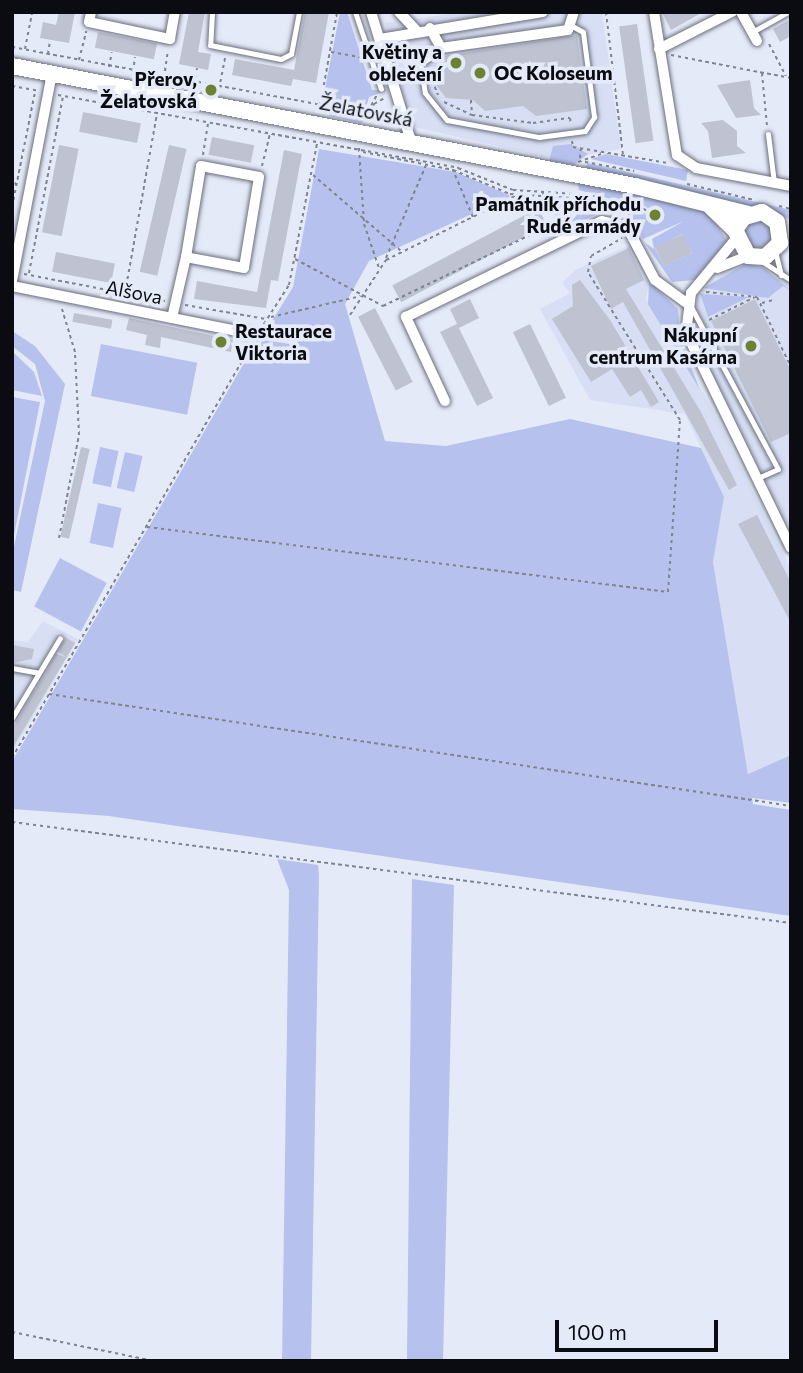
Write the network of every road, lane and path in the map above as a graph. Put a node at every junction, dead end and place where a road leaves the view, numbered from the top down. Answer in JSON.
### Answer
{"nodes":[{"id":1,"x":26,"y":12,"type":"edge"},
{"id":2,"x":175,"y":12,"type":"edge"},
{"id":3,"x":212,"y":12,"type":"edge"},
{"id":4,"x":299,"y":12,"type":"edge"},
{"id":5,"x":337,"y":12,"type":"edge"},
{"id":6,"x":355,"y":12,"type":"edge"},
{"id":7,"x":371,"y":12,"type":"edge"},
{"id":8,"x":399,"y":12,"type":"edge"},
{"id":9,"x":543,"y":12,"type":"edge"},
{"id":10,"x":574,"y":12,"type":"edge"},
{"id":11,"x":606,"y":12,"type":"edge"},
{"id":12,"x":654,"y":12,"type":"edge"},
{"id":13,"x":732,"y":12,"type":"edge"},
{"id":14,"x":741,"y":12,"type":"edge"},
{"id":15,"x":788,"y":12,"type":"edge"},
{"id":16,"x":32,"y":13,"type":"edge"},
{"id":17,"x":90,"y":17,"type":"edge"},
{"id":18,"x":572,"y":26,"type":"junction"},
{"id":19,"x":430,"y":28,"type":"junction"},
{"id":20,"x":416,"y":30,"type":"junction"},
{"id":21,"x":756,"y":34,"type":"junction"},
{"id":22,"x":85,"y":36,"type":"dead end"},
{"id":23,"x":380,"y":39,"type":"junction"},
{"id":24,"x":50,"y":41,"type":"dead end"},
{"id":25,"x":12,"y":47,"type":"edge"},
{"id":26,"x":441,"y":48,"type":"junction"},
{"id":27,"x":226,"y":49,"type":"junction"},
{"id":28,"x":25,"y":50,"type":"junction"},
{"id":29,"x":659,"y":51,"type":"junction"},
{"id":30,"x":112,"y":52,"type":"dead end"},
{"id":31,"x":330,"y":52,"type":"junction"},
{"id":32,"x":48,"y":54,"type":"junction"},
{"id":33,"x":167,"y":54,"type":"dead end"},
{"id":34,"x":135,"y":57,"type":"dead end"},
{"id":35,"x":371,"y":59,"type":"junction"},
{"id":36,"x":79,"y":61,"type":"junction"},
{"id":37,"x":420,"y":62,"type":"joint"},
{"id":38,"x":12,"y":66,"type":"edge"},
{"id":39,"x":109,"y":67,"type":"junction"},
{"id":40,"x":197,"y":68,"type":"dead end"},
{"id":41,"x":133,"y":72,"type":"junction"},
{"id":42,"x":762,"y":72,"type":"junction"},
{"id":43,"x":52,"y":74,"type":"junction"},
{"id":44,"x":786,"y":77,"type":"junction"},
{"id":45,"x":164,"y":78,"type":"junction"},
{"id":46,"x":439,"y":78,"type":"dead end"},
{"id":47,"x":791,"y":78,"type":"edge"},
{"id":48,"x":427,"y":80,"type":"dead end"},
{"id":49,"x":432,"y":80,"type":"junction"},
{"id":50,"x":194,"y":84,"type":"junction"},
{"id":51,"x":12,"y":86,"type":"edge"},
{"id":52,"x":219,"y":89,"type":"junction"},
{"id":53,"x":381,"y":89,"type":"dead end"},
{"id":54,"x":35,"y":91,"type":"junction"},
{"id":55,"x":389,"y":91,"type":"dead end"},
{"id":56,"x":48,"y":93,"type":"junction"},
{"id":57,"x":63,"y":95,"type":"junction"},
{"id":58,"x":390,"y":96,"type":"dead end"},
{"id":59,"x":471,"y":100,"type":"dead end"},
{"id":60,"x":319,"y":107,"type":"junction"},
{"id":61,"x":157,"y":113,"type":"junction"},
{"id":62,"x":363,"y":114,"type":"dead end"},
{"id":63,"x":472,"y":115,"type":"junction"},
{"id":64,"x":208,"y":122,"type":"junction"},
{"id":65,"x":364,"y":123,"type":"dead end"},
{"id":66,"x":368,"y":124,"type":"dead end"},
{"id":67,"x":572,"y":133,"type":"junction"},
{"id":68,"x":768,"y":134,"type":"joint"},
{"id":69,"x":270,"y":135,"type":"junction"},
{"id":70,"x":411,"y":141,"type":"junction"},
{"id":71,"x":317,"y":144,"type":"junction"},
{"id":72,"x":582,"y":147,"type":"junction"},
{"id":73,"x":359,"y":149,"type":"junction"},
{"id":74,"x":592,"y":149,"type":"junction"},
{"id":75,"x":363,"y":152,"type":"dead end"},
{"id":76,"x":604,"y":152,"type":"junction"},
{"id":77,"x":623,"y":155,"type":"junction"},
{"id":78,"x":590,"y":156,"type":"junction"},
{"id":79,"x":580,"y":159,"type":"junction"},
{"id":80,"x":687,"y":164,"type":"junction"},
{"id":81,"x":426,"y":165,"type":"junction"},
{"id":82,"x":201,"y":166,"type":"junction"},
{"id":83,"x":576,"y":166,"type":"dead end"},
{"id":84,"x":581,"y":167,"type":"dead end"},
{"id":85,"x":453,"y":170,"type":"junction"},
{"id":86,"x":311,"y":174,"type":"junction"},
{"id":87,"x":646,"y":175,"type":"dead end"},
{"id":88,"x":12,"y":176,"type":"edge"},
{"id":89,"x":260,"y":177,"type":"junction"},
{"id":90,"x":678,"y":182,"type":"dead end"},
{"id":91,"x":774,"y":183,"type":"junction"},
{"id":92,"x":17,"y":186,"type":"junction"},
{"id":93,"x":791,"y":186,"type":"edge"},
{"id":94,"x":518,"y":193,"type":"junction"},
{"id":95,"x":542,"y":193,"type":"junction"},
{"id":96,"x":621,"y":205,"type":"junction"},
{"id":97,"x":709,"y":205,"type":"junction"},
{"id":98,"x":12,"y":207,"type":"edge"},
{"id":99,"x":791,"y":209,"type":"edge"},
{"id":100,"x":606,"y":212,"type":"junction"},
{"id":101,"x":599,"y":214,"type":"dead end"},
{"id":102,"x":748,"y":214,"type":"junction"},
{"id":103,"x":652,"y":215,"type":"dead end"},
{"id":104,"x":473,"y":217,"type":"junction"},
{"id":105,"x":556,"y":222,"type":"junction"},
{"id":106,"x":365,"y":224,"type":"junction"},
{"id":107,"x":785,"y":225,"type":"edge"},
{"id":108,"x":632,"y":227,"type":"junction"},
{"id":109,"x":570,"y":228,"type":"dead end"},
{"id":110,"x":735,"y":235,"type":"junction"},
{"id":111,"x":390,"y":242,"type":"junction"},
{"id":112,"x":782,"y":244,"type":"edge"},
{"id":113,"x":402,"y":252,"type":"junction"},
{"id":114,"x":186,"y":257,"type":"junction"},
{"id":115,"x":753,"y":257,"type":"junction"},
{"id":116,"x":294,"y":259,"type":"junction"},
{"id":117,"x":386,"y":260,"type":"junction"},
{"id":118,"x":717,"y":268,"type":"junction"},
{"id":119,"x":380,"y":269,"type":"junction"},
{"id":120,"x":28,"y":275,"type":"junction"},
{"id":121,"x":781,"y":275,"type":"junction"},
{"id":122,"x":13,"y":280,"type":"edge"},
{"id":123,"x":791,"y":280,"type":"edge"},
{"id":124,"x":702,"y":289,"type":"dead end"},
{"id":125,"x":125,"y":294,"type":"junction"},
{"id":126,"x":363,"y":295,"type":"junction"},
{"id":127,"x":61,"y":296,"type":"junction"},
{"id":128,"x":756,"y":297,"type":"junction"},
{"id":129,"x":773,"y":300,"type":"dead end"},
{"id":130,"x":175,"y":303,"type":"junction"},
{"id":131,"x":687,"y":303,"type":"junction"},
{"id":132,"x":760,"y":303,"type":"junction"},
{"id":133,"x":350,"y":315,"type":"dead end"},
{"id":134,"x":270,"y":317,"type":"junction"},
{"id":135,"x":172,"y":318,"type":"junction"},
{"id":136,"x":266,"y":319,"type":"junction"},
{"id":137,"x":709,"y":320,"type":"dead end"},
{"id":138,"x":248,"y":333,"type":"dead end"},
{"id":139,"x":791,"y":367,"type":"edge"},
{"id":140,"x":445,"y":401,"type":"dead end"},
{"id":141,"x":756,"y":479,"type":"junction"},
{"id":142,"x":147,"y":527,"type":"junction"},
{"id":143,"x":59,"y":538,"type":"dead end"},
{"id":144,"x":791,"y":548,"type":"edge"},
{"id":145,"x":60,"y":638,"type":"dead end"},
{"id":146,"x":12,"y":668,"type":"edge"},
{"id":147,"x":39,"y":673,"type":"junction"},
{"id":148,"x":49,"y":694,"type":"junction"},
{"id":149,"x":12,"y":718,"type":"edge"},
{"id":150,"x":12,"y":758,"type":"edge"},
{"id":151,"x":791,"y":806,"type":"edge"},
{"id":152,"x":12,"y":822,"type":"edge"},
{"id":153,"x":791,"y":923,"type":"edge"},
{"id":154,"x":12,"y":1332,"type":"edge"},
{"id":155,"x":154,"y":1361,"type":"edge"}],
"edges":[{"from":1,"to":16,"type":"path"},
{"from":2,"to":17,"type":"street"},
{"from":3,"to":27,"type":"lane"},
{"from":4,"to":27,"type":"lane"},
{"from":5,"to":31,"type":"path"},
{"from":6,"to":35,"type":"lane"},
{"from":7,"to":23,"type":"street"},
{"from":8,"to":20,"type":"street"},
{"from":9,"to":19,"type":"street"},
{"from":10,"to":18,"type":"street"},
{"from":11,"to":77,"type":"path"},
{"from":12,"to":29,"type":"street"},
{"from":13,"to":29,"type":"street"},
{"from":14,"to":21,"type":"street"},
{"from":15,"to":21,"type":"lane"},
{"from":16,"to":28,"type":"path"},
{"from":18,"to":26,"type":"street"},
{"from":18,"to":67,"type":"lane"},
{"from":19,"to":20,"type":"street"},
{"from":19,"to":26,"type":"street"},
{"from":20,"to":23,"type":"street"},
{"from":21,"to":44,"type":"path"},
{"from":22,"to":36,"type":"path"},
{"from":23,"to":70,"type":"street"},
{"from":24,"to":32,"type":"path"},
{"from":25,"to":28,"type":"path"},
{"from":26,"to":37,"type":"street"},
{"from":27,"to":52,"type":"path"},
{"from":28,"to":32,"type":"path"},
{"from":29,"to":42,"type":"path"},
{"from":29,"to":80,"type":"street"},
{"from":30,"to":39,"type":"path"},
{"from":31,"to":35,"type":"path"},
{"from":31,"to":60,"type":"path"},
{"from":32,"to":36,"type":"path"},
{"from":33,"to":45,"type":"path"},
{"from":34,"to":41,"type":"path"},
{"from":35,"to":53,"type":"lane"},
{"from":36,"to":39,"type":"path"},
{"from":37,"to":67,"type":"lane"},
{"from":38,"to":43,"type":"main road","name":"Želatovská"},
{"from":39,"to":41,"type":"path"},
{"from":40,"to":50,"type":"path"},
{"from":41,"to":45,"type":"path"},
{"from":42,"to":44,"type":"path"},
{"from":42,"to":68,"type":"path"},
{"from":43,"to":56,"type":"street"},
{"from":43,"to":70,"type":"main road","name":"Želatovská"},
{"from":44,"to":47,"type":"path"},
{"from":45,"to":50,"type":"path"},
{"from":46,"to":49,"type":"path"},
{"from":48,"to":49,"type":"path"},
{"from":49,"to":63,"type":"path"},
{"from":50,"to":52,"type":"path"},
{"from":51,"to":54,"type":"path"},
{"from":52,"to":60,"type":"path"},
{"from":54,"to":56,"type":"path"},
{"from":54,"to":92,"type":"path"},
{"from":55,"to":65,"type":"path"},
{"from":56,"to":57,"type":"path"},
{"from":56,"to":122,"type":"street"},
{"from":57,"to":61,"type":"path"},
{"from":57,"to":120,"type":"path"},
{"from":58,"to":66,"type":"path"},
{"from":59,"to":63,"type":"path"},
{"from":60,"to":62,"type":"path"},
{"from":61,"to":64,"type":"path"},
{"from":61,"to":125,"type":"path"},
{"from":63,"to":67,"type":"path"},
{"from":64,"to":69,"type":"path"},
{"from":64,"to":82,"type":"path"},
{"from":67,"to":72,"type":"path"},
{"from":68,"to":91,"type":"lane"},
{"from":69,"to":71,"type":"path"},
{"from":69,"to":89,"type":"path"},
{"from":70,"to":97,"type":"main road","name":"Želatovská"},
{"from":71,"to":73,"type":"path"},
{"from":71,"to":86,"type":"path"},
{"from":72,"to":74,"type":"path"},
{"from":72,"to":79,"type":"path"},
{"from":73,"to":94,"type":"path"},
{"from":73,"to":106,"type":"path"},
{"from":74,"to":76,"type":"path"},
{"from":74,"to":78,"type":"path"},
{"from":75,"to":81,"type":"path"},
{"from":76,"to":77,"type":"path"},
{"from":76,"to":78,"type":"path"},
{"from":77,"to":80,"type":"path"},
{"from":78,"to":79,"type":"path"},
{"from":79,"to":83,"type":"path"},
{"from":80,"to":91,"type":"street"},
{"from":81,"to":85,"type":"path"},
{"from":81,"to":111,"type":"path"},
{"from":82,"to":89,"type":"street"},
{"from":82,"to":114,"type":"street"},
{"from":84,"to":87,"type":"path"},
{"from":85,"to":94,"type":"path"},
{"from":85,"to":104,"type":"path"},
{"from":86,"to":106,"type":"path"},
{"from":86,"to":116,"type":"path"},
{"from":88,"to":92,"type":"path"},
{"from":89,"to":114,"type":"street"},
{"from":90,"to":99,"type":"path"},
{"from":91,"to":93,"type":"street"},
{"from":92,"to":98,"type":"path"},
{"from":94,"to":95,"type":"path"},
{"from":94,"to":104,"type":"path"},
{"from":95,"to":96,"type":"path"},
{"from":95,"to":100,"type":"path"},
{"from":95,"to":105,"type":"path"},
{"from":96,"to":103,"type":"path"},
{"from":96,"to":108,"type":"path"},
{"from":97,"to":102,"type":"main road","name":"Želatovská"},
{"from":97,"to":110,"type":"main road"},
{"from":100,"to":101,"type":"path"},
{"from":100,"to":108,"type":"path"},
{"from":102,"to":107,"type":"main road","name":"Želatovská"},
{"from":102,"to":110,"type":"main road"},
{"from":104,"to":113,"type":"path"},
{"from":105,"to":109,"type":"path"},
{"from":105,"to":126,"type":"path"},
{"from":106,"to":111,"type":"path"},
{"from":106,"to":119,"type":"path"},
{"from":107,"to":112,"type":"main road","name":"Želatovská"},
{"from":108,"to":131,"type":"street"},
{"from":108,"to":140,"type":"street"},
{"from":108,"to":142,"type":"path"},
{"from":110,"to":115,"type":"main road"},
{"from":110,"to":118,"type":"street"},
{"from":111,"to":113,"type":"path"},
{"from":111,"to":117,"type":"path"},
{"from":112,"to":115,"type":"main road"},
{"from":112,"to":121,"type":"lane"},
{"from":113,"to":117,"type":"path"},
{"from":114,"to":130,"type":"street"},
{"from":115,"to":118,"type":"street"},
{"from":115,"to":121,"type":"lane"},
{"from":116,"to":126,"type":"path"},
{"from":116,"to":134,"type":"path"},
{"from":117,"to":119,"type":"path"},
{"from":118,"to":131,"type":"street"},
{"from":119,"to":126,"type":"path"},
{"from":120,"to":122,"type":"path"},
{"from":120,"to":125,"type":"path"},
{"from":121,"to":123,"type":"lane"},
{"from":122,"to":127,"type":"street","name":"Alšova"},
{"from":124,"to":128,"type":"path"},
{"from":125,"to":130,"type":"path"},
{"from":126,"to":133,"type":"path"},
{"from":126,"to":134,"type":"path"},
{"from":127,"to":135,"type":"street","name":"Alšova"},
{"from":127,"to":143,"type":"path"},
{"from":128,"to":132,"type":"path"},
{"from":128,"to":137,"type":"path"},
{"from":129,"to":132,"type":"path"},
{"from":130,"to":135,"type":"street"},
{"from":130,"to":136,"type":"path"},
{"from":131,"to":141,"type":"street"},
{"from":131,"to":141,"type":"lane"},
{"from":132,"to":139,"type":"path"},
{"from":134,"to":136,"type":"path"},
{"from":135,"to":138,"type":"street","name":"Alšova"},
{"from":136,"to":142,"type":"path"},
{"from":141,"to":144,"type":"street"},
{"from":142,"to":148,"type":"path"},
{"from":145,"to":147,"type":"lane"},
{"from":146,"to":147,"type":"lane"},
{"from":147,"to":149,"type":"lane"},
{"from":148,"to":150,"type":"path"},
{"from":148,"to":151,"type":"path"},
{"from":152,"to":153,"type":"path"},
{"from":154,"to":155,"type":"path"}]}
